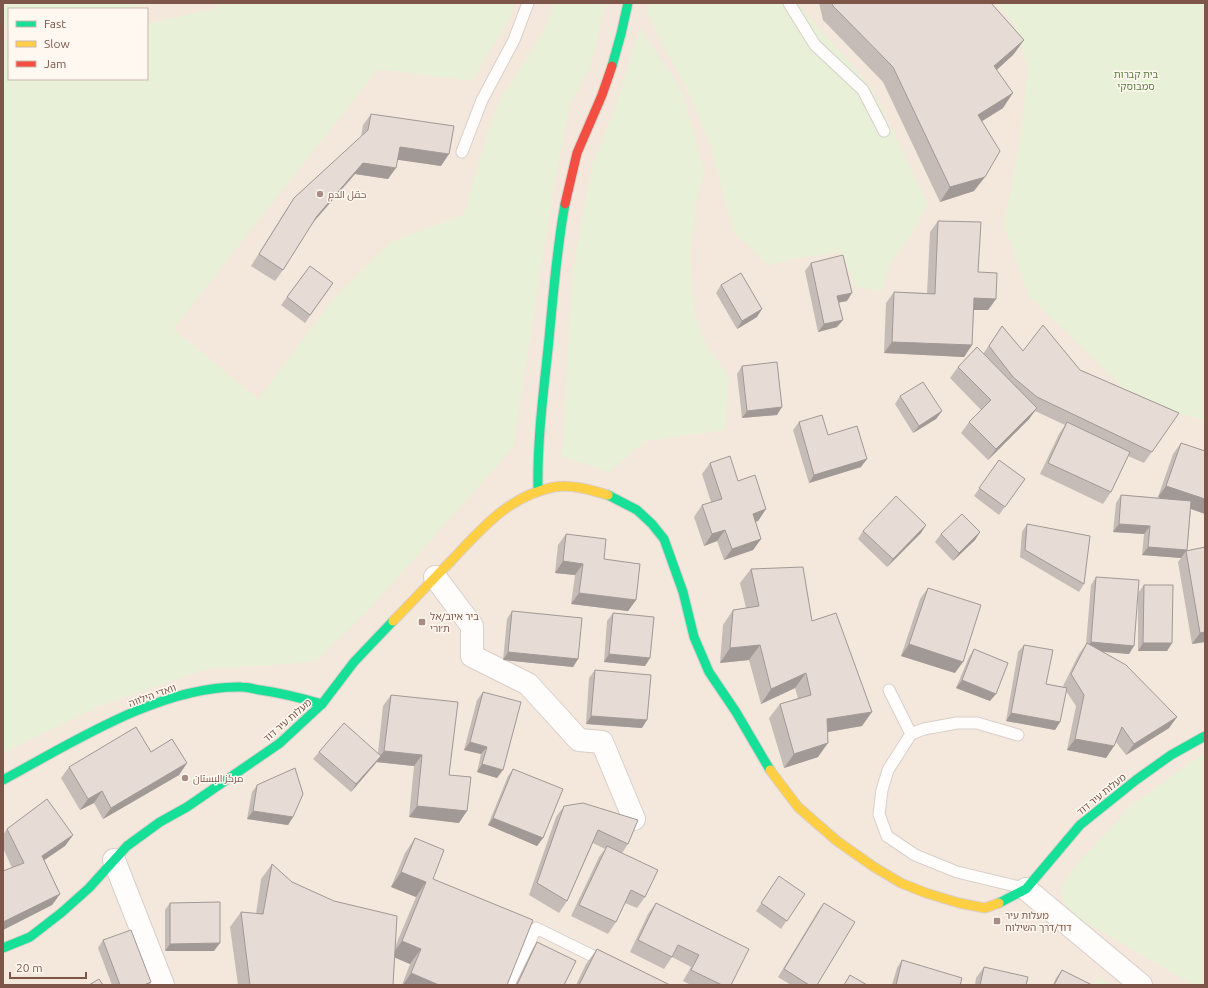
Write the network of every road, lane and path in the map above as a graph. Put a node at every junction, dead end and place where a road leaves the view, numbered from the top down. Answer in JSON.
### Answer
{"nodes":[{"id":1,"x":528,"y":3,"type":"edge"},
{"id":2,"x":628,"y":3,"type":"edge"},
{"id":3,"x":789,"y":3,"type":"edge"},
{"id":4,"x":884,"y":131,"type":"dead end"},
{"id":5,"x":462,"y":152,"type":"dead end"},
{"id":6,"x":538,"y":491,"type":"junction"},
{"id":7,"x":435,"y":577,"type":"junction"},
{"id":8,"x":889,"y":690,"type":"dead end"},
{"id":9,"x":322,"y":704,"type":"junction"},
{"id":10,"x":911,"y":734,"type":"junction"},
{"id":11,"x":1018,"y":735,"type":"dead end"},
{"id":12,"x":1205,"y":736,"type":"edge"},
{"id":13,"x":3,"y":780,"type":"edge"},
{"id":14,"x":634,"y":819,"type":"edge"},
{"id":15,"x":114,"y":860,"type":"junction"},
{"id":16,"x":1026,"y":889,"type":"junction"},
{"id":17,"x":3,"y":948,"type":"edge"},
{"id":18,"x":618,"y":969,"type":"edge"},
{"id":19,"x":163,"y":985,"type":"edge"},
{"id":20,"x":511,"y":985,"type":"edge"},
{"id":21,"x":1141,"y":985,"type":"edge"}],
"edges":[{"from":1,"to":5,"type":"lane"},
{"from":2,"to":6,"type":"street"},
{"from":3,"to":4,"type":"lane"},
{"from":6,"to":7,"type":"street","name":"מעלות עיר דוד"},
{"from":6,"to":16,"type":"street","name":"מעלות עיר דוד"},
{"from":7,"to":9,"type":"street","name":"מעלות עיר דוד"},
{"from":7,"to":14,"type":"street"},
{"from":8,"to":10,"type":"lane"},
{"from":9,"to":13,"type":"street","name":"וואדי הילווה"},
{"from":9,"to":15,"type":"street","name":"מעלות עיר דוד"},
{"from":10,"to":11,"type":"lane"},
{"from":10,"to":16,"type":"lane"},
{"from":12,"to":16,"type":"street","name":"מעלות עיר דוד"},
{"from":15,"to":17,"type":"street","name":"מעלות עיר דוד"},
{"from":15,"to":19,"type":"street"},
{"from":16,"to":21,"type":"street"},
{"from":18,"to":20,"type":"lane"}]}
